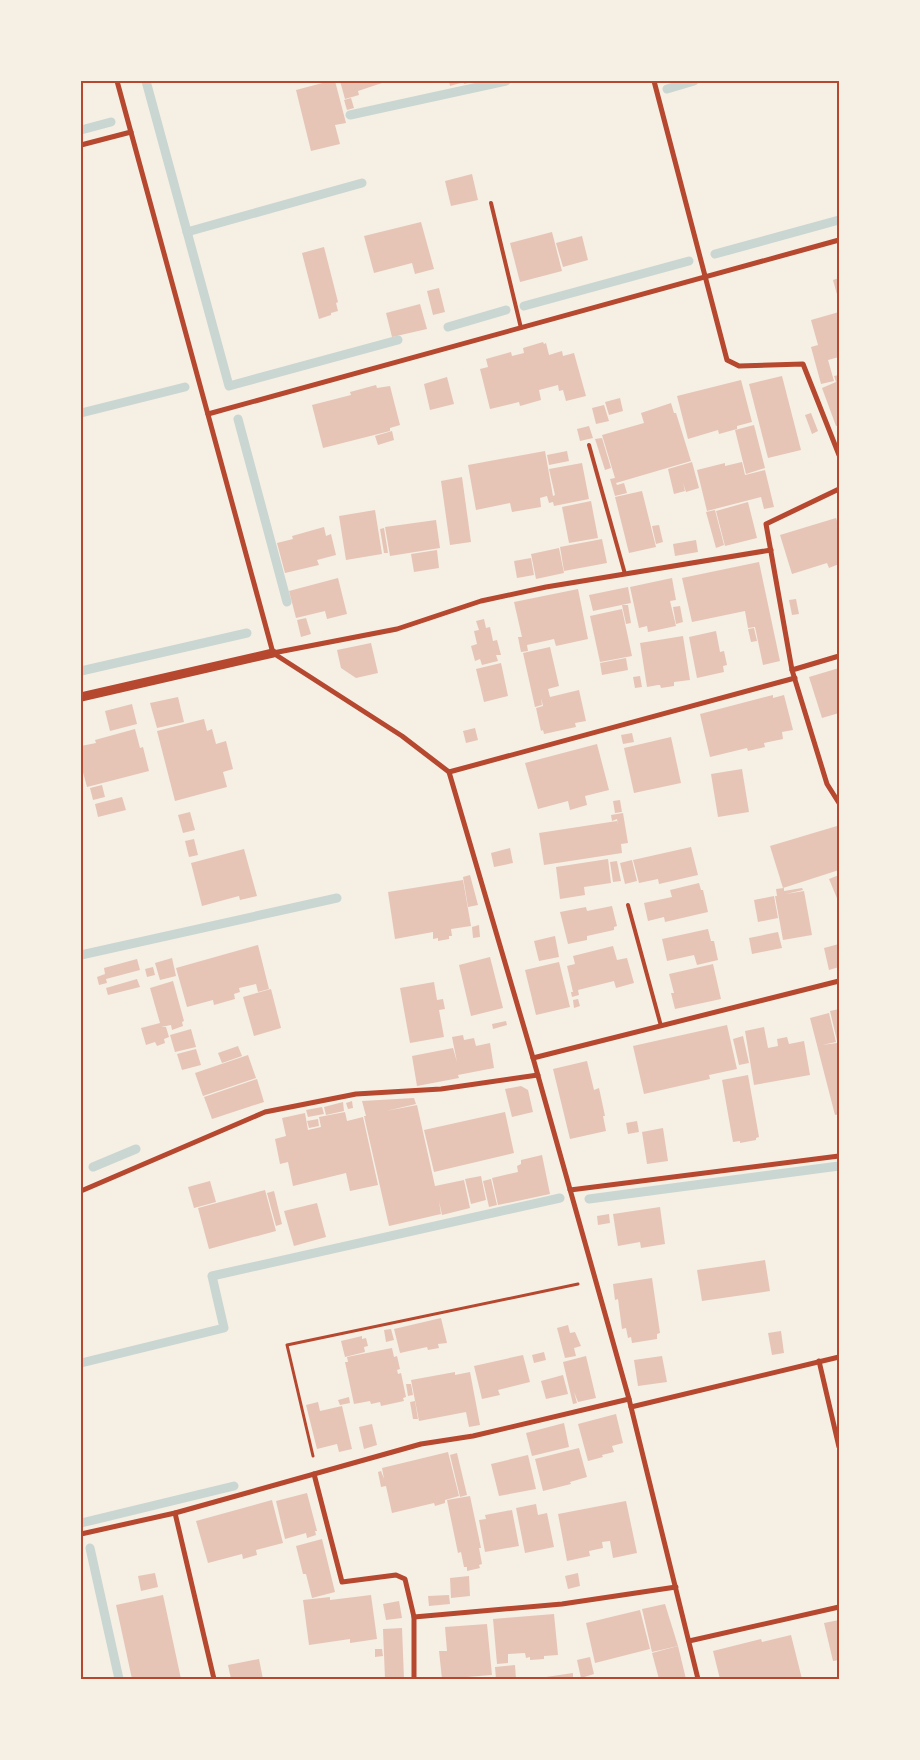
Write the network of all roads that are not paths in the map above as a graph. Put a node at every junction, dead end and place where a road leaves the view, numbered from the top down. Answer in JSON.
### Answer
{"nodes":[{"id":1,"x":117,"y":81,"type":"edge"},
{"id":2,"x":654,"y":81,"type":"edge"},
{"id":3,"x":131,"y":132,"type":"junction"},
{"id":4,"x":81,"y":145,"type":"edge"},
{"id":5,"x":491,"y":203,"type":"dead end"},
{"id":6,"x":839,"y":240,"type":"edge"},
{"id":7,"x":706,"y":277,"type":"junction"},
{"id":8,"x":521,"y":328,"type":"junction"},
{"id":9,"x":208,"y":414,"type":"junction"},
{"id":10,"x":589,"y":445,"type":"dead end"},
{"id":11,"x":839,"y":455,"type":"edge"},
{"id":12,"x":839,"y":489,"type":"edge"},
{"id":13,"x":771,"y":550,"type":"junction"},
{"id":14,"x":625,"y":574,"type":"junction"},
{"id":15,"x":273,"y":653,"type":"junction"},
{"id":16,"x":839,"y":656,"type":"edge"},
{"id":17,"x":792,"y":670,"type":"junction"},
{"id":18,"x":795,"y":678,"type":"junction"},
{"id":19,"x":81,"y":697,"type":"edge"},
{"id":20,"x":449,"y":772,"type":"junction"},
{"id":21,"x":839,"y":803,"type":"edge"},
{"id":22,"x":628,"y":905,"type":"dead end"},
{"id":23,"x":839,"y":981,"type":"edge"},
{"id":24,"x":661,"y":1026,"type":"junction"},
{"id":25,"x":533,"y":1058,"type":"junction"},
{"id":26,"x":538,"y":1075,"type":"junction"},
{"id":27,"x":839,"y":1156,"type":"edge"},
{"id":28,"x":570,"y":1190,"type":"junction"},
{"id":29,"x":81,"y":1191,"type":"edge"},
{"id":30,"x":839,"y":1356,"type":"edge"},
{"id":31,"x":819,"y":1361,"type":"junction"},
{"id":32,"x":629,"y":1399,"type":"junction"},
{"id":33,"x":631,"y":1407,"type":"junction"},
{"id":34,"x":839,"y":1447,"type":"edge"},
{"id":35,"x":315,"y":1474,"type":"junction"},
{"id":36,"x":176,"y":1513,"type":"junction"},
{"id":37,"x":81,"y":1534,"type":"edge"},
{"id":38,"x":676,"y":1587,"type":"junction"},
{"id":39,"x":839,"y":1607,"type":"edge"},
{"id":40,"x":414,"y":1617,"type":"junction"},
{"id":41,"x":689,"y":1641,"type":"junction"},
{"id":42,"x":214,"y":1679,"type":"edge"},
{"id":43,"x":414,"y":1679,"type":"edge"},
{"id":44,"x":698,"y":1679,"type":"edge"}],
"edges":[{"from":1,"to":3,"type":"street"},
{"from":2,"to":7,"type":"street"},
{"from":3,"to":4,"type":"street"},
{"from":3,"to":9,"type":"street"},
{"from":5,"to":8,"type":"lane"},
{"from":6,"to":7,"type":"street"},
{"from":7,"to":8,"type":"street"},
{"from":7,"to":11,"type":"street"},
{"from":8,"to":9,"type":"street"},
{"from":9,"to":15,"type":"street"},
{"from":10,"to":14,"type":"lane"},
{"from":12,"to":13,"type":"street"},
{"from":13,"to":14,"type":"street"},
{"from":13,"to":17,"type":"street"},
{"from":14,"to":15,"type":"street"},
{"from":15,"to":19,"type":"street"},
{"from":15,"to":20,"type":"street"},
{"from":16,"to":17,"type":"street"},
{"from":17,"to":18,"type":"street"},
{"from":18,"to":20,"type":"street"},
{"from":18,"to":21,"type":"street"},
{"from":20,"to":25,"type":"street"},
{"from":22,"to":24,"type":"lane"},
{"from":23,"to":24,"type":"street"},
{"from":24,"to":25,"type":"street"},
{"from":25,"to":26,"type":"street"},
{"from":26,"to":28,"type":"street"},
{"from":26,"to":29,"type":"street"},
{"from":27,"to":28,"type":"street"},
{"from":28,"to":32,"type":"street"},
{"from":30,"to":31,"type":"street"},
{"from":31,"to":33,"type":"street"},
{"from":31,"to":34,"type":"street"},
{"from":32,"to":33,"type":"street"},
{"from":32,"to":35,"type":"street"},
{"from":33,"to":38,"type":"street"},
{"from":35,"to":36,"type":"street"},
{"from":35,"to":40,"type":"street"},
{"from":36,"to":37,"type":"street"},
{"from":36,"to":42,"type":"street"},
{"from":38,"to":40,"type":"street"},
{"from":38,"to":41,"type":"street"},
{"from":39,"to":41,"type":"street"},
{"from":40,"to":43,"type":"street"},
{"from":41,"to":44,"type":"street"}]}
